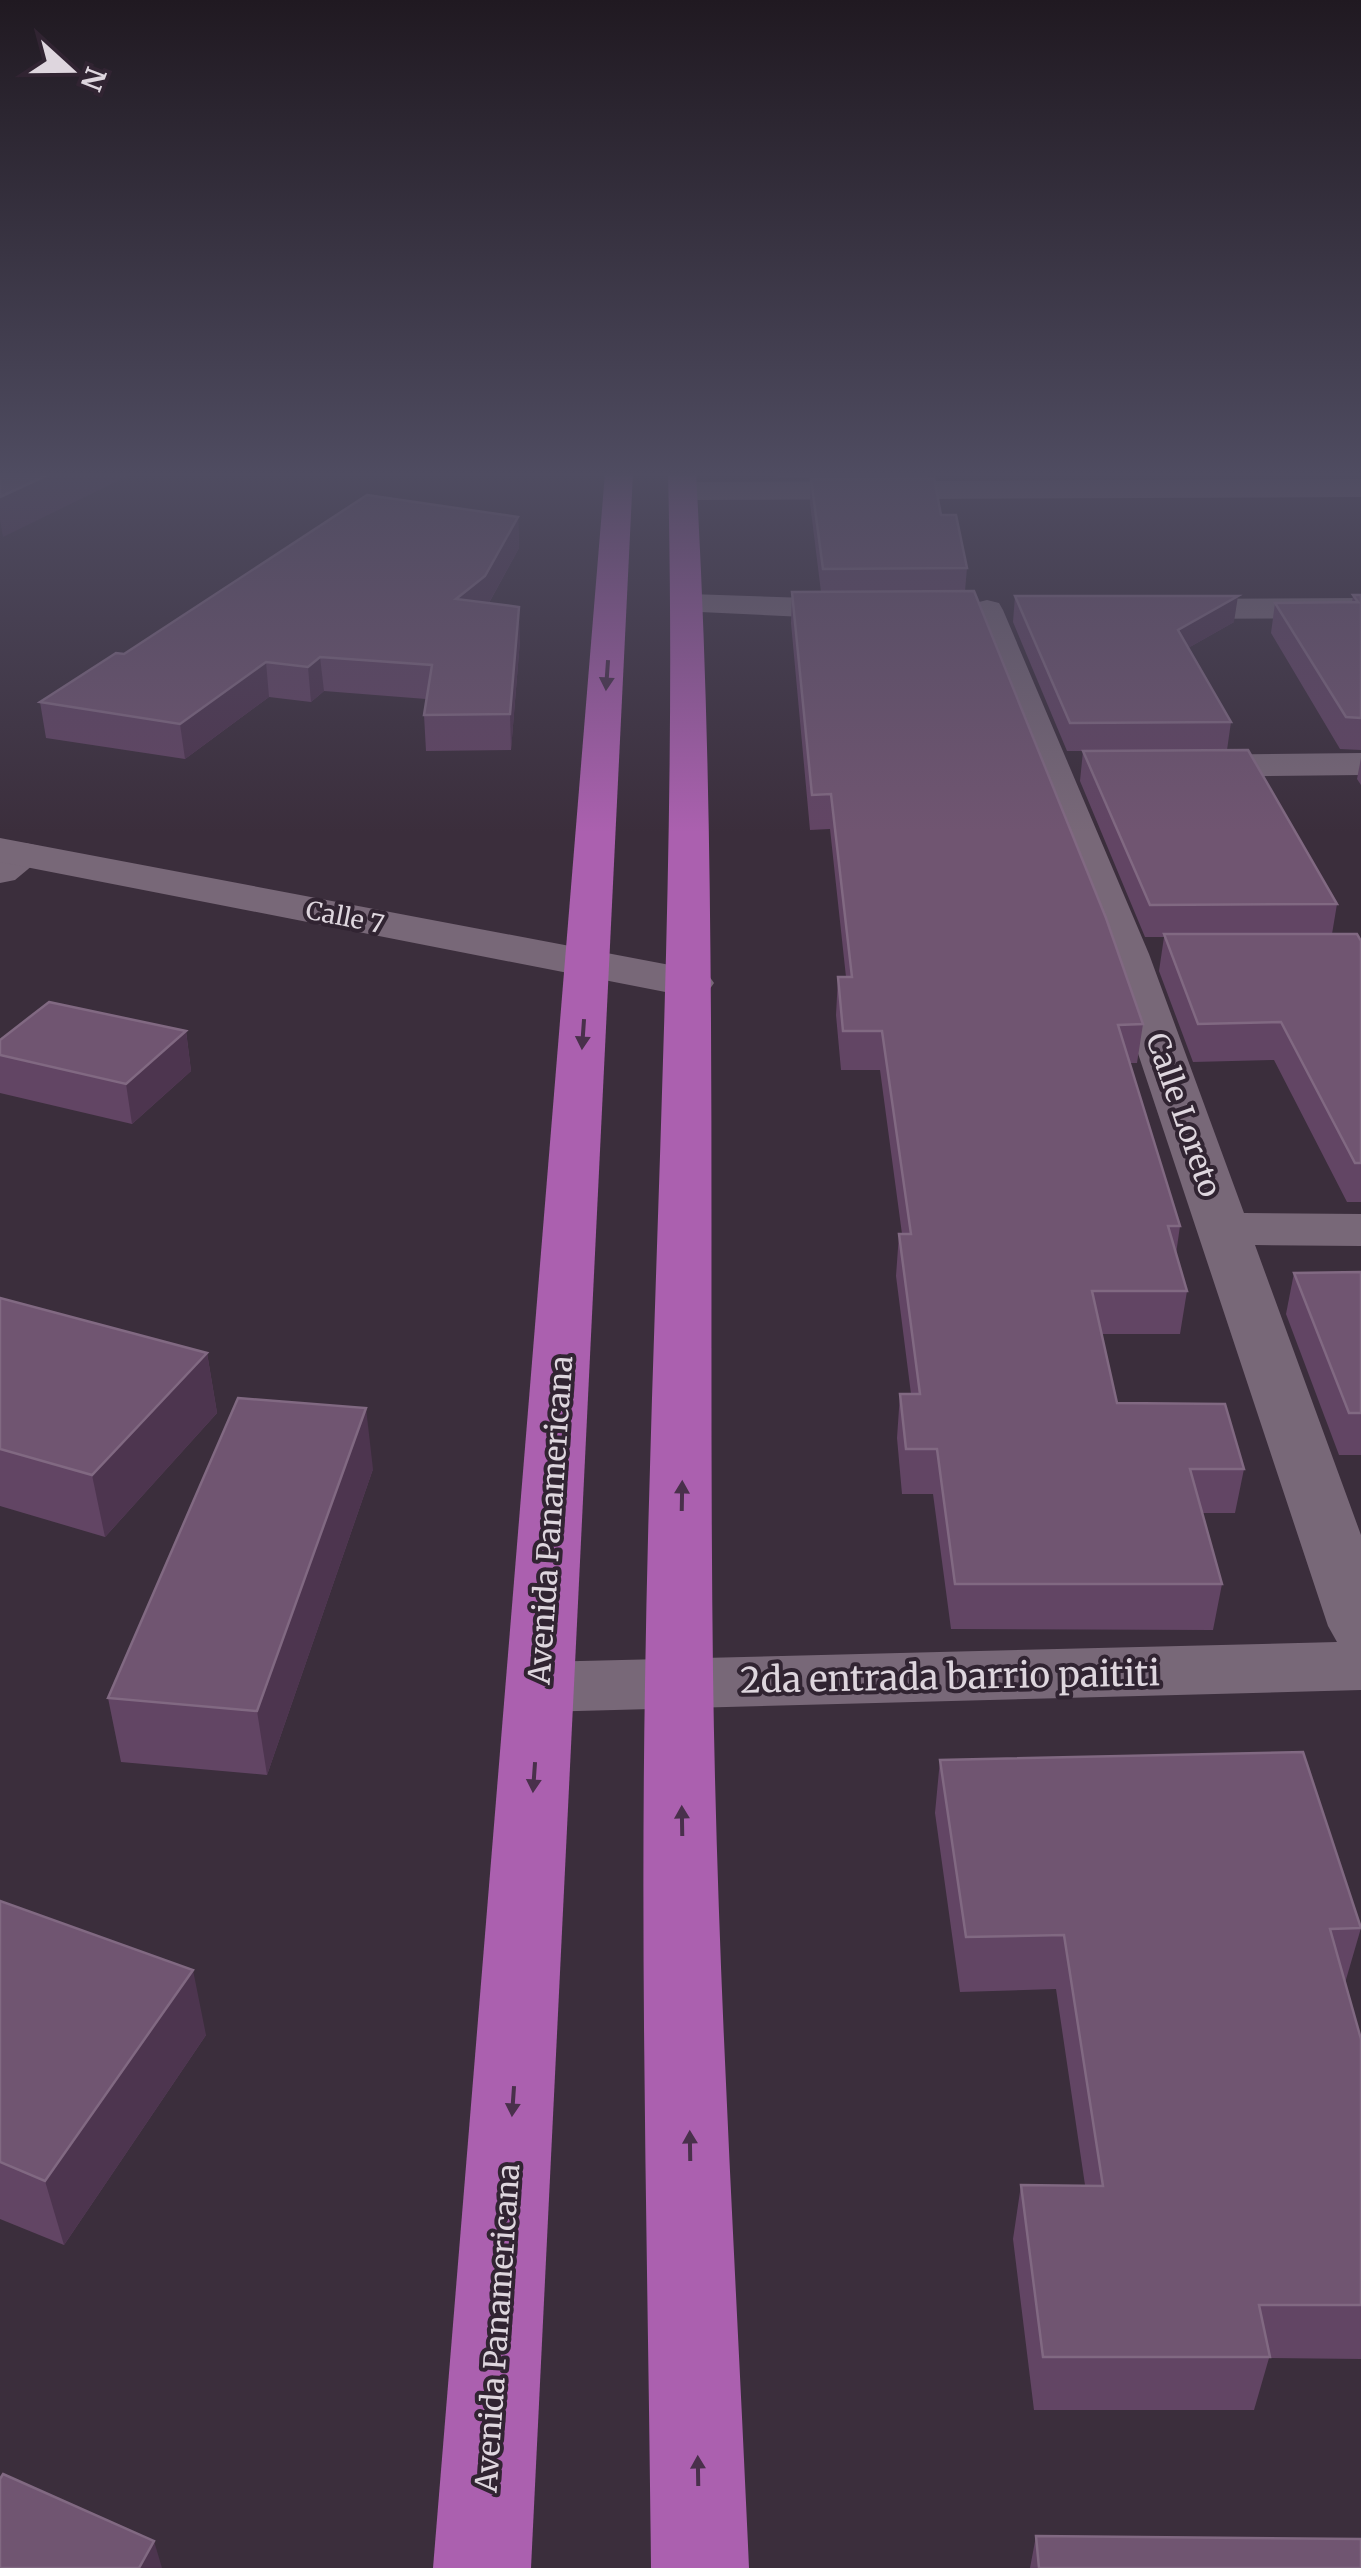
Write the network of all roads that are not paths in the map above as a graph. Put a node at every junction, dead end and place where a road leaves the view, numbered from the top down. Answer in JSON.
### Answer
{"nodes":[{"id":1,"x":611,"y":593,"type":"edge"},
{"id":2,"x":689,"y":593,"type":"edge"},
{"id":3,"x":690,"y":604,"type":"junction"},
{"id":4,"x":1361,"y":608,"type":"edge"},
{"id":5,"x":1124,"y":609,"type":"edge"},
{"id":6,"x":908,"y":610,"type":"edge"},
{"id":7,"x":987,"y":610,"type":"edge"},
{"id":8,"x":1361,"y":764,"type":"edge"},
{"id":9,"x":1147,"y":766,"type":"edge"},
{"id":10,"x":8,"y":859,"type":"edge"},
{"id":11,"x":587,"y":964,"type":"junction"},
{"id":12,"x":691,"y":983,"type":"junction"},
{"id":13,"x":1222,"y":1229,"type":"junction"},
{"id":14,"x":1361,"y":1230,"type":"edge"},
{"id":15,"x":1361,"y":1626,"type":"edge"},
{"id":16,"x":1361,"y":1666,"type":"edge"},
{"id":17,"x":679,"y":1684,"type":"junction"},
{"id":18,"x":540,"y":1688,"type":"junction"},
{"id":19,"x":482,"y":2568,"type":"edge"},
{"id":20,"x":700,"y":2568,"type":"edge"}],
"edges":[{"from":1,"to":11,"type":"highway","name":"Avenida Panamericana","one_way":true},
{"from":2,"to":3,"type":"highway"},
{"from":3,"to":6,"type":"street"},
{"from":3,"to":12,"type":"highway"},
{"from":4,"to":5,"type":"street"},
{"from":7,"to":13,"type":"street","name":"Calle Loreto"},
{"from":8,"to":9,"type":"street"},
{"from":10,"to":11,"type":"street","name":"Calle 7"},
{"from":11,"to":12,"type":"street","name":"Calle 7"},
{"from":11,"to":18,"type":"highway","name":"Avenida Panamericana","one_way":true},
{"from":17,"to":12,"type":"highway","one_way":true},
{"from":13,"to":14,"type":"street"},
{"from":13,"to":15,"type":"street","name":"Calle Loreto"},
{"from":16,"to":17,"type":"street","name":"2da entrada barrio paititi"},
{"from":17,"to":18,"type":"street","name":"2da entrada barrio paititi"},
{"from":20,"to":17,"type":"highway","one_way":true},
{"from":18,"to":19,"type":"highway","name":"Avenida Panamericana","one_way":true}]}
